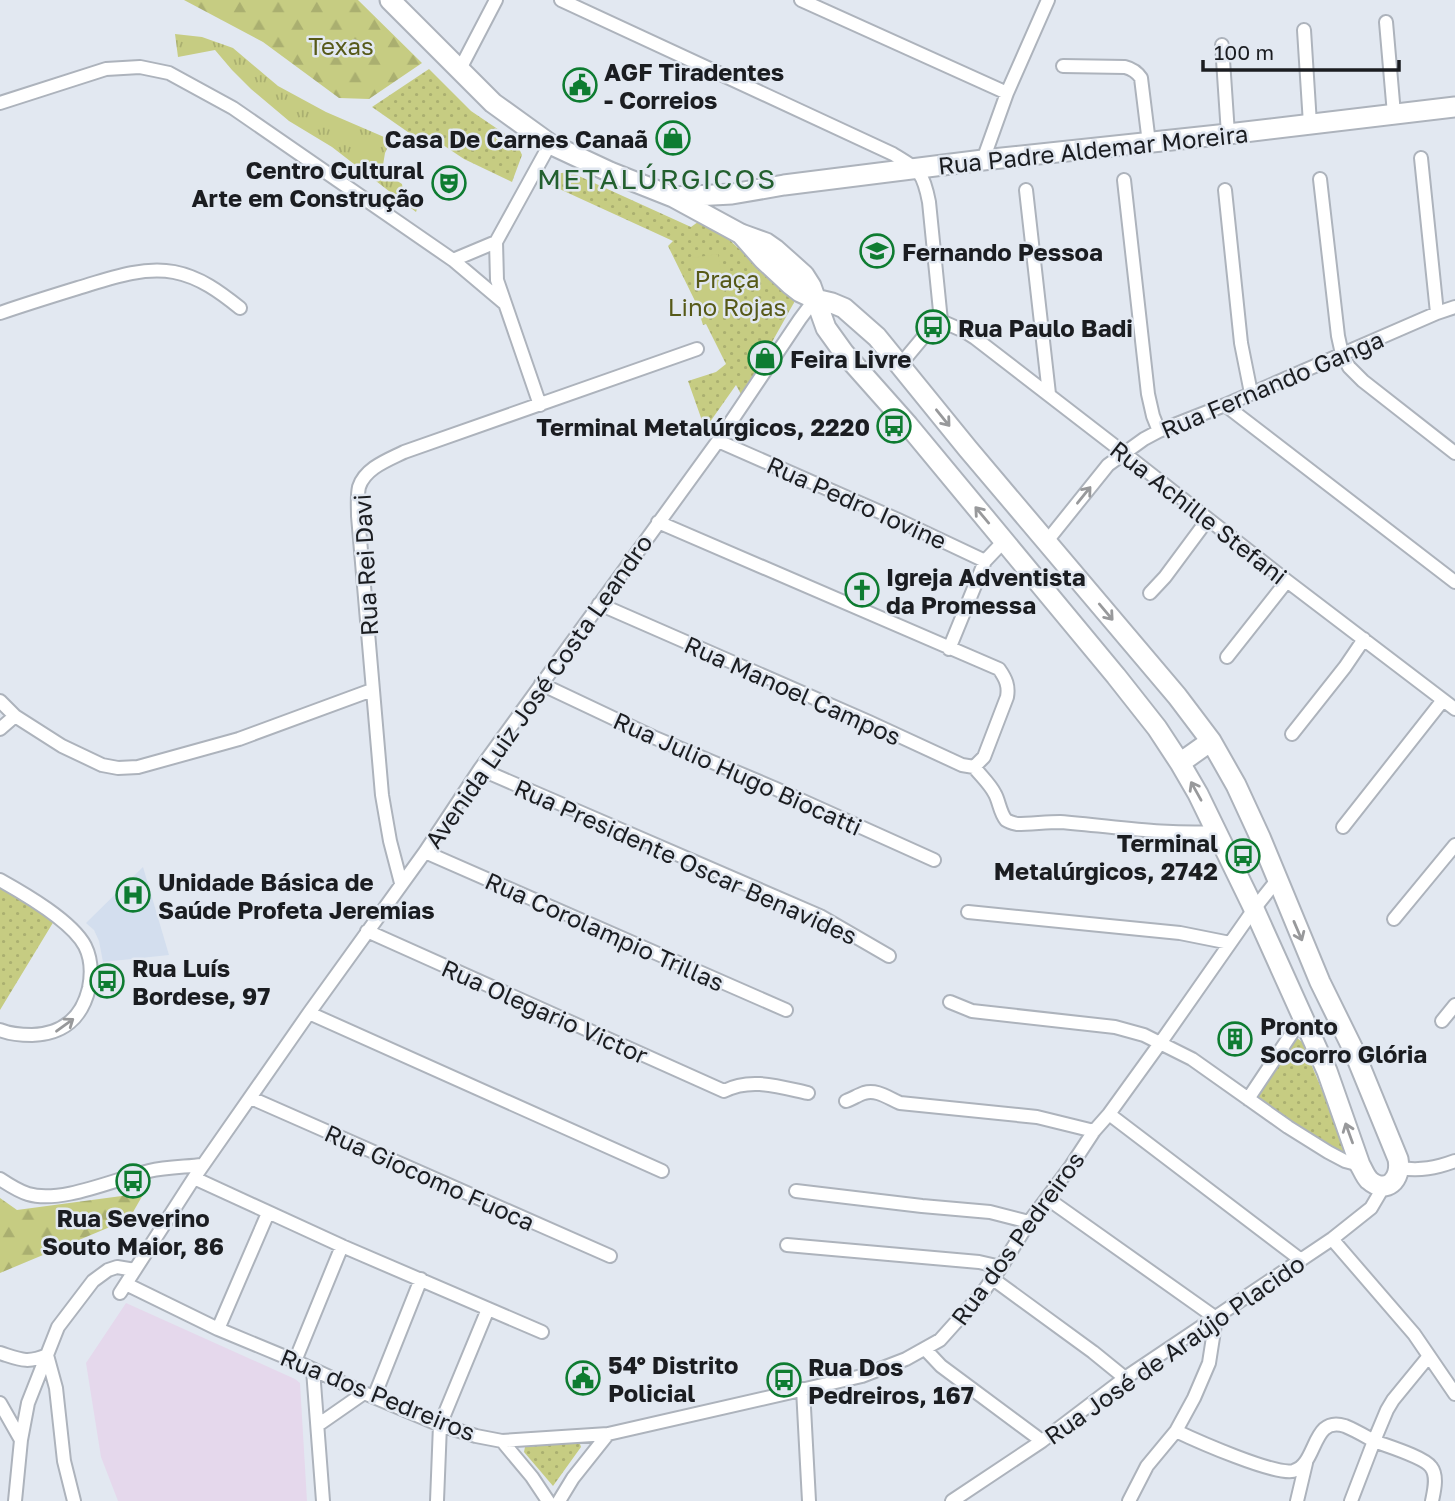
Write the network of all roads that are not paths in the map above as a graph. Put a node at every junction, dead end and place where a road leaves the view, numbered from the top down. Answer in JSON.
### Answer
{"nodes":[{"id":1,"x":390,"y":0,"type":"edge"},
{"id":2,"x":496,"y":0,"type":"edge"},
{"id":3,"x":561,"y":0,"type":"edge"},
{"id":4,"x":801,"y":0,"type":"edge"},
{"id":5,"x":1048,"y":0,"type":"edge"},
{"id":6,"x":1386,"y":22,"type":"dead end"},
{"id":7,"x":1304,"y":30,"type":"dead end"},
{"id":8,"x":1222,"y":45,"type":"dead end"},
{"id":9,"x":1063,"y":66,"type":"dead end"},
{"id":10,"x":460,"y":69,"type":"junction"},
{"id":11,"x":1007,"y":93,"type":"junction"},
{"id":12,"x":0,"y":103,"type":"edge"},
{"id":13,"x":1455,"y":107,"type":"edge"},
{"id":14,"x":1394,"y":114,"type":"junction"},
{"id":15,"x":1310,"y":124,"type":"junction"},
{"id":16,"x":1228,"y":134,"type":"junction"},
{"id":17,"x":1149,"y":143,"type":"junction"},
{"id":18,"x":550,"y":144,"type":"junction"},
{"id":19,"x":1421,"y":158,"type":"dead end"},
{"id":20,"x":983,"y":160,"type":"junction"},
{"id":21,"x":917,"y":169,"type":"junction"},
{"id":22,"x":1320,"y":179,"type":"dead end"},
{"id":23,"x":1124,"y":180,"type":"dead end"},
{"id":24,"x":1026,"y":190,"type":"dead end"},
{"id":25,"x":1225,"y":190,"type":"dead end"},
{"id":26,"x":732,"y":194,"type":"junction"},
{"id":27,"x":673,"y":197,"type":"junction"},
{"id":28,"x":708,"y":214,"type":"junction"},
{"id":29,"x":496,"y":242,"type":"junction"},
{"id":30,"x":453,"y":260,"type":"junction"},
{"id":31,"x":815,"y":299,"type":"junction"},
{"id":32,"x":504,"y":303,"type":"junction"},
{"id":33,"x":240,"y":308,"type":"dead end"},
{"id":34,"x":1449,"y":311,"type":"edge"},
{"id":35,"x":0,"y":313,"type":"edge"},
{"id":36,"x":941,"y":321,"type":"junction"},
{"id":37,"x":868,"y":329,"type":"junction"},
{"id":38,"x":697,"y":349,"type":"dead end"},
{"id":39,"x":844,"y":353,"type":"junction"},
{"id":40,"x":1342,"y":354,"type":"junction"},
{"id":41,"x":900,"y":365,"type":"junction"},
{"id":42,"x":1251,"y":393,"type":"junction"},
{"id":43,"x":1049,"y":394,"type":"junction"},
{"id":44,"x":540,"y":405,"type":"junction"},
{"id":45,"x":1225,"y":405,"type":"junction"},
{"id":46,"x":1159,"y":431,"type":"junction"},
{"id":47,"x":718,"y":441,"type":"junction"},
{"id":48,"x":1124,"y":453,"type":"junction"},
{"id":49,"x":1455,"y":453,"type":"edge"},
{"id":50,"x":1208,"y":519,"type":"junction"},
{"id":51,"x":658,"y":522,"type":"junction"},
{"id":52,"x":1004,"y":541,"type":"junction"},
{"id":53,"x":1047,"y":541,"type":"junction"},
{"id":54,"x":985,"y":561,"type":"junction"},
{"id":55,"x":1287,"y":581,"type":"junction"},
{"id":56,"x":1455,"y":582,"type":"edge"},
{"id":57,"x":1150,"y":593,"type":"dead end"},
{"id":58,"x":599,"y":604,"type":"junction"},
{"id":59,"x":1364,"y":639,"type":"junction"},
{"id":60,"x":949,"y":649,"type":"junction"},
{"id":61,"x":1227,"y":657,"type":"dead end"},
{"id":62,"x":541,"y":684,"type":"junction"},
{"id":63,"x":372,"y":690,"type":"junction"},
{"id":64,"x":1443,"y":700,"type":"junction"},
{"id":65,"x":0,"y":701,"type":"edge"},
{"id":66,"x":1455,"y":709,"type":"edge"},
{"id":67,"x":15,"y":716,"type":"junction"},
{"id":68,"x":0,"y":729,"type":"edge"},
{"id":69,"x":1292,"y":734,"type":"dead end"},
{"id":70,"x":1211,"y":741,"type":"junction"},
{"id":71,"x":1180,"y":763,"type":"junction"},
{"id":72,"x":974,"y":767,"type":"junction"},
{"id":73,"x":480,"y":769,"type":"junction"},
{"id":74,"x":1343,"y":827,"type":"dead end"},
{"id":75,"x":1216,"y":832,"type":"junction"},
{"id":76,"x":1455,"y":845,"type":"edge"},
{"id":77,"x":425,"y":852,"type":"junction"},
{"id":78,"x":934,"y":860,"type":"dead end"},
{"id":79,"x":0,"y":880,"type":"edge"},
{"id":80,"x":1277,"y":880,"type":"junction"},
{"id":81,"x":401,"y":883,"type":"junction"},
{"id":82,"x":1254,"y":909,"type":"junction"},
{"id":83,"x":968,"y":912,"type":"dead end"},
{"id":84,"x":1394,"y":919,"type":"dead end"},
{"id":85,"x":367,"y":931,"type":"junction"},
{"id":86,"x":1230,"y":943,"type":"junction"},
{"id":87,"x":889,"y":956,"type":"dead end"},
{"id":88,"x":950,"y":1002,"type":"dead end"},
{"id":89,"x":1455,"y":1005,"type":"edge"},
{"id":90,"x":786,"y":1010,"type":"dead end"},
{"id":91,"x":309,"y":1013,"type":"junction"},
{"id":92,"x":1302,"y":1018,"type":"junction"},
{"id":93,"x":1442,"y":1021,"type":"dead end"},
{"id":94,"x":0,"y":1030,"type":"edge"},
{"id":95,"x":1161,"y":1042,"type":"junction"},
{"id":96,"x":808,"y":1093,"type":"dead end"},
{"id":97,"x":251,"y":1098,"type":"junction"},
{"id":98,"x":1248,"y":1099,"type":"junction"},
{"id":99,"x":846,"y":1101,"type":"dead end"},
{"id":100,"x":1108,"y":1114,"type":"junction"},
{"id":101,"x":1094,"y":1131,"type":"junction"},
{"id":102,"x":1455,"y":1161,"type":"edge"},
{"id":103,"x":202,"y":1165,"type":"junction"},
{"id":104,"x":1360,"y":1165,"type":"junction"},
{"id":105,"x":1400,"y":1168,"type":"junction"},
{"id":106,"x":662,"y":1171,"type":"dead end"},
{"id":107,"x":194,"y":1178,"type":"junction"},
{"id":108,"x":0,"y":1179,"type":"edge"},
{"id":109,"x":1384,"y":1185,"type":"junction"},
{"id":110,"x":796,"y":1191,"type":"dead end"},
{"id":111,"x":1048,"y":1199,"type":"junction"},
{"id":112,"x":268,"y":1213,"type":"junction"},
{"id":113,"x":1029,"y":1222,"type":"junction"},
{"id":114,"x":1332,"y":1239,"type":"junction"},
{"id":115,"x":787,"y":1245,"type":"dead end"},
{"id":116,"x":342,"y":1246,"type":"junction"},
{"id":117,"x":610,"y":1256,"type":"dead end"},
{"id":118,"x":1301,"y":1260,"type":"junction"},
{"id":119,"x":1001,"y":1267,"type":"junction"},
{"id":120,"x":135,"y":1270,"type":"junction"},
{"id":121,"x":421,"y":1279,"type":"junction"},
{"id":122,"x":993,"y":1279,"type":"junction"},
{"id":123,"x":123,"y":1289,"type":"joint"},
{"id":124,"x":488,"y":1309,"type":"junction"},
{"id":125,"x":1216,"y":1318,"type":"junction"},
{"id":126,"x":218,"y":1329,"type":"junction"},
{"id":127,"x":542,"y":1332,"type":"dead end"},
{"id":128,"x":925,"y":1349,"type":"junction"},
{"id":129,"x":0,"y":1353,"type":"edge"},
{"id":130,"x":47,"y":1355,"type":"junction"},
{"id":131,"x":1429,"y":1356,"type":"junction"},
{"id":132,"x":295,"y":1361,"type":"junction"},
{"id":133,"x":313,"y":1370,"type":"junction"},
{"id":134,"x":1125,"y":1378,"type":"junction"},
{"id":135,"x":803,"y":1390,"type":"junction"},
{"id":136,"x":1455,"y":1394,"type":"edge"},
{"id":137,"x":369,"y":1395,"type":"junction"},
{"id":138,"x":0,"y":1404,"type":"edge"},
{"id":139,"x":318,"y":1425,"type":"junction"},
{"id":140,"x":440,"y":1425,"type":"junction"},
{"id":141,"x":1176,"y":1431,"type":"junction"},
{"id":142,"x":608,"y":1434,"type":"junction"},
{"id":143,"x":21,"y":1440,"type":"junction"},
{"id":144,"x":502,"y":1441,"type":"junction"},
{"id":145,"x":1042,"y":1441,"type":"junction"},
{"id":146,"x":1374,"y":1441,"type":"junction"},
{"id":147,"x":1306,"y":1463,"type":"junction"},
{"id":148,"x":15,"y":1501,"type":"edge"},
{"id":149,"x":74,"y":1501,"type":"edge"},
{"id":150,"x":323,"y":1501,"type":"edge"},
{"id":151,"x":437,"y":1501,"type":"edge"},
{"id":152,"x":548,"y":1501,"type":"edge"},
{"id":153,"x":559,"y":1501,"type":"edge"},
{"id":154,"x":809,"y":1501,"type":"edge"},
{"id":155,"x":952,"y":1501,"type":"edge"},
{"id":156,"x":1129,"y":1501,"type":"edge"},
{"id":157,"x":1297,"y":1501,"type":"edge"},
{"id":158,"x":1351,"y":1501,"type":"edge"},
{"id":159,"x":1432,"y":1501,"type":"edge"}],
"edges":[{"from":1,"to":10,"type":"street"},
{"from":2,"to":10,"type":"street"},
{"from":3,"to":21,"type":"street"},
{"from":4,"to":11,"type":"street"},
{"from":5,"to":11,"type":"street"},
{"from":6,"to":14,"type":"street"},
{"from":7,"to":15,"type":"street"},
{"from":8,"to":16,"type":"street"},
{"from":9,"to":17,"type":"street"},
{"from":10,"to":18,"type":"street"},
{"from":11,"to":20,"type":"street"},
{"from":12,"to":30,"type":"street"},
{"from":13,"to":14,"type":"street","name":"Rua Padre Aldemar Moreira"},
{"from":14,"to":15,"type":"street","name":"Rua Padre Aldemar Moreira"},
{"from":15,"to":16,"type":"street","name":"Rua Padre Aldemar Moreira"},
{"from":16,"to":17,"type":"street","name":"Rua Padre Aldemar Moreira"},
{"from":17,"to":20,"type":"street","name":"Rua Padre Aldemar Moreira"},
{"from":18,"to":27,"type":"street"},
{"from":18,"to":29,"type":"street"},
{"from":19,"to":34,"type":"street"},
{"from":20,"to":21,"type":"street","name":"Rua Padre Aldemar Moreira"},
{"from":21,"to":26,"type":"street","name":"Rua Padre Aldemar Moreira"},
{"from":21,"to":36,"type":"street"},
{"from":22,"to":40,"type":"street"},
{"from":23,"to":46,"type":"street"},
{"from":24,"to":43,"type":"street"},
{"from":25,"to":42,"type":"street"},
{"from":26,"to":27,"type":"street","name":"Rua Padre Aldemar Moreira"},
{"from":26,"to":28,"type":"street","name":"Rua Padre Aldemar Moreira"},
{"from":27,"to":28,"type":"street"},
{"from":28,"to":31,"type":"street"},
{"from":29,"to":30,"type":"street"},
{"from":29,"to":32,"type":"street"},
{"from":30,"to":32,"type":"street"},
{"from":31,"to":37,"type":"street"},
{"from":31,"to":39,"type":"street"},
{"from":31,"to":47,"type":"street","name":"Avenida Luiz José Costa Leandro"},
{"from":32,"to":44,"type":"street"},
{"from":33,"to":35,"type":"street"},
{"from":34,"to":40,"type":"street","name":"Rua Fernando Ganga"},
{"from":36,"to":41,"type":"street"},
{"from":36,"to":43,"type":"street","name":"Rua Achille Stefani"},
{"from":37,"to":39,"type":"street"},
{"from":37,"to":41,"type":"street"},
{"from":38,"to":44,"type":"street","name":"Rua Rei Davi"},
{"from":52,"to":39,"type":"street","one_way":true},
{"from":40,"to":42,"type":"street","name":"Rua Fernando Ganga"},
{"from":40,"to":49,"type":"street"},
{"from":41,"to":53,"type":"street","one_way":true},
{"from":42,"to":45,"type":"street","name":"Rua Fernando Ganga"},
{"from":43,"to":48,"type":"street","name":"Rua Achille Stefani"},
{"from":44,"to":63,"type":"street","name":"Rua Rei Davi"},
{"from":45,"to":46,"type":"street","name":"Rua Fernando Ganga"},
{"from":45,"to":56,"type":"street"},
{"from":46,"to":48,"type":"street","name":"Rua Fernando Ganga"},
{"from":47,"to":51,"type":"street","name":"Avenida Luiz José Costa Leandro"},
{"from":47,"to":54,"type":"street","name":"Rua Pedro Iovine"},
{"from":48,"to":50,"type":"street","name":"Rua Achille Stefani"},
{"from":53,"to":48,"type":"street","name":"Rua Fernando Ganga","one_way":true},
{"from":50,"to":55,"type":"street","name":"Rua Achille Stefani"},
{"from":50,"to":57,"type":"street"},
{"from":51,"to":58,"type":"street","name":"Avenida Luiz José Costa Leandro"},
{"from":51,"to":60,"type":"street"},
{"from":52,"to":54,"type":"street"},
{"from":52,"to":71,"type":"street"},
{"from":53,"to":70,"type":"street","one_way":true},
{"from":54,"to":60,"type":"street"},
{"from":55,"to":59,"type":"street","name":"Rua Achille Stefani"},
{"from":55,"to":61,"type":"street"},
{"from":58,"to":62,"type":"street","name":"Avenida Luiz José Costa Leandro"},
{"from":58,"to":72,"type":"street","name":"Rua Manoel Campos"},
{"from":59,"to":64,"type":"street","name":"Rua Achille Stefani"},
{"from":59,"to":69,"type":"street"},
{"from":60,"to":72,"type":"street"},
{"from":62,"to":73,"type":"street","name":"Avenida Luiz José Costa Leandro"},
{"from":62,"to":78,"type":"street","name":"Rua Julio Hugo Biocatti"},
{"from":63,"to":67,"type":"street"},
{"from":63,"to":81,"type":"street","name":"Rua Rei Davi"},
{"from":64,"to":66,"type":"street","name":"Rua Achille Stefani"},
{"from":64,"to":74,"type":"street"},
{"from":65,"to":67,"type":"street"},
{"from":67,"to":68,"type":"street"},
{"from":70,"to":71,"type":"street"},
{"from":70,"to":80,"type":"street"},
{"from":75,"to":71,"type":"street","one_way":true},
{"from":72,"to":75,"type":"street"},
{"from":73,"to":77,"type":"street","name":"Avenida Luiz José Costa Leandro"},
{"from":73,"to":87,"type":"street","name":"Rua Presidente Oscar Benavides"},
{"from":75,"to":82,"type":"street"},
{"from":76,"to":84,"type":"street"},
{"from":77,"to":81,"type":"street","name":"Avenida Luiz José Costa Leandro"},
{"from":77,"to":90,"type":"street","name":"Rua Corolampio Trillas"},
{"from":94,"to":79,"type":"street","one_way":true},
{"from":80,"to":82,"type":"street","name":"Rua dos Pedreiros"},
{"from":80,"to":105,"type":"street","one_way":true},
{"from":81,"to":85,"type":"street","name":"Avenida Luiz José Costa Leandro"},
{"from":82,"to":86,"type":"street","name":"Rua dos Pedreiros"},
{"from":82,"to":92,"type":"street"},
{"from":83,"to":86,"type":"street"},
{"from":85,"to":91,"type":"street","name":"Avenida Luiz José Costa Leandro"},
{"from":85,"to":96,"type":"street","name":"Rua Olegario Victor"},
{"from":86,"to":95,"type":"street","name":"Rua dos Pedreiros"},
{"from":88,"to":95,"type":"street"},
{"from":89,"to":93,"type":"street"},
{"from":91,"to":97,"type":"street","name":"Avenida Luiz José Costa Leandro"},
{"from":91,"to":106,"type":"street"},
{"from":92,"to":98,"type":"street"},
{"from":104,"to":92,"type":"street","one_way":true},
{"from":95,"to":98,"type":"street"},
{"from":95,"to":100,"type":"street","name":"Rua dos Pedreiros"},
{"from":97,"to":103,"type":"street","name":"Avenida Luiz José Costa Leandro"},
{"from":97,"to":117,"type":"street","name":"Rua Giocomo Fuoca"},
{"from":98,"to":104,"type":"street"},
{"from":99,"to":101,"type":"street"},
{"from":100,"to":101,"type":"street","name":"Rua dos Pedreiros"},
{"from":100,"to":118,"type":"street"},
{"from":101,"to":111,"type":"street","name":"Rua dos Pedreiros"},
{"from":102,"to":105,"type":"street"},
{"from":103,"to":107,"type":"street","name":"Avenida Luiz José Costa Leandro"},
{"from":103,"to":108,"type":"street"},
{"from":104,"to":109,"type":"street"},
{"from":105,"to":109,"type":"street"},
{"from":107,"to":112,"type":"street"},
{"from":107,"to":120,"type":"street","name":"Avenida Luiz José Costa Leandro"},
{"from":109,"to":114,"type":"street","name":"Rua José de Araújo Placido"},
{"from":110,"to":113,"type":"street"},
{"from":111,"to":113,"type":"street","name":"Rua dos Pedreiros"},
{"from":111,"to":125,"type":"street"},
{"from":112,"to":116,"type":"street"},
{"from":112,"to":126,"type":"street"},
{"from":113,"to":119,"type":"street","name":"Rua dos Pedreiros"},
{"from":114,"to":118,"type":"street","name":"Rua José de Araújo Placido"},
{"from":114,"to":131,"type":"street"},
{"from":115,"to":119,"type":"street"},
{"from":116,"to":121,"type":"street"},
{"from":116,"to":132,"type":"street"},
{"from":118,"to":125,"type":"street","name":"Rua José de Araújo Placido"},
{"from":119,"to":122,"type":"street","name":"Rua dos Pedreiros"},
{"from":120,"to":123,"type":"street","name":"Avenida Luiz José Costa Leandro"},
{"from":120,"to":130,"type":"street"},
{"from":121,"to":124,"type":"street"},
{"from":121,"to":137,"type":"street"},
{"from":122,"to":128,"type":"street","name":"Rua dos Pedreiros"},
{"from":122,"to":134,"type":"street"},
{"from":123,"to":126,"type":"street","name":"Rua dos Pedreiros"},
{"from":124,"to":127,"type":"street"},
{"from":124,"to":140,"type":"street"},
{"from":125,"to":134,"type":"street","name":"Rua José de Araújo Placido"},
{"from":125,"to":141,"type":"street"},
{"from":126,"to":132,"type":"street","name":"Rua dos Pedreiros"},
{"from":128,"to":135,"type":"street","name":"Rua dos Pedreiros"},
{"from":128,"to":145,"type":"street"},
{"from":129,"to":130,"type":"street"},
{"from":130,"to":143,"type":"street"},
{"from":130,"to":149,"type":"street"},
{"from":131,"to":136,"type":"street"},
{"from":131,"to":146,"type":"street"},
{"from":132,"to":133,"type":"street","name":"Rua dos Pedreiros"},
{"from":133,"to":137,"type":"street","name":"Rua dos Pedreiros"},
{"from":133,"to":139,"type":"street"},
{"from":134,"to":145,"type":"street","name":"Rua José de Araújo Placido"},
{"from":135,"to":142,"type":"street","name":"Rua dos Pedreiros"},
{"from":135,"to":154,"type":"street"},
{"from":137,"to":139,"type":"street"},
{"from":137,"to":140,"type":"street","name":"Rua dos Pedreiros"},
{"from":138,"to":143,"type":"street"},
{"from":139,"to":150,"type":"street"},
{"from":140,"to":144,"type":"street","name":"Rua dos Pedreiros"},
{"from":140,"to":151,"type":"street"},
{"from":141,"to":147,"type":"street"},
{"from":141,"to":156,"type":"street"},
{"from":142,"to":144,"type":"street","name":"Rua dos Pedreiros"},
{"from":142,"to":153,"type":"street"},
{"from":143,"to":148,"type":"street"},
{"from":144,"to":152,"type":"street"},
{"from":145,"to":155,"type":"street","name":"Rua José de Araújo Placido"},
{"from":146,"to":147,"type":"street"},
{"from":146,"to":158,"type":"street"},
{"from":146,"to":159,"type":"street"},
{"from":147,"to":157,"type":"street"}]}
